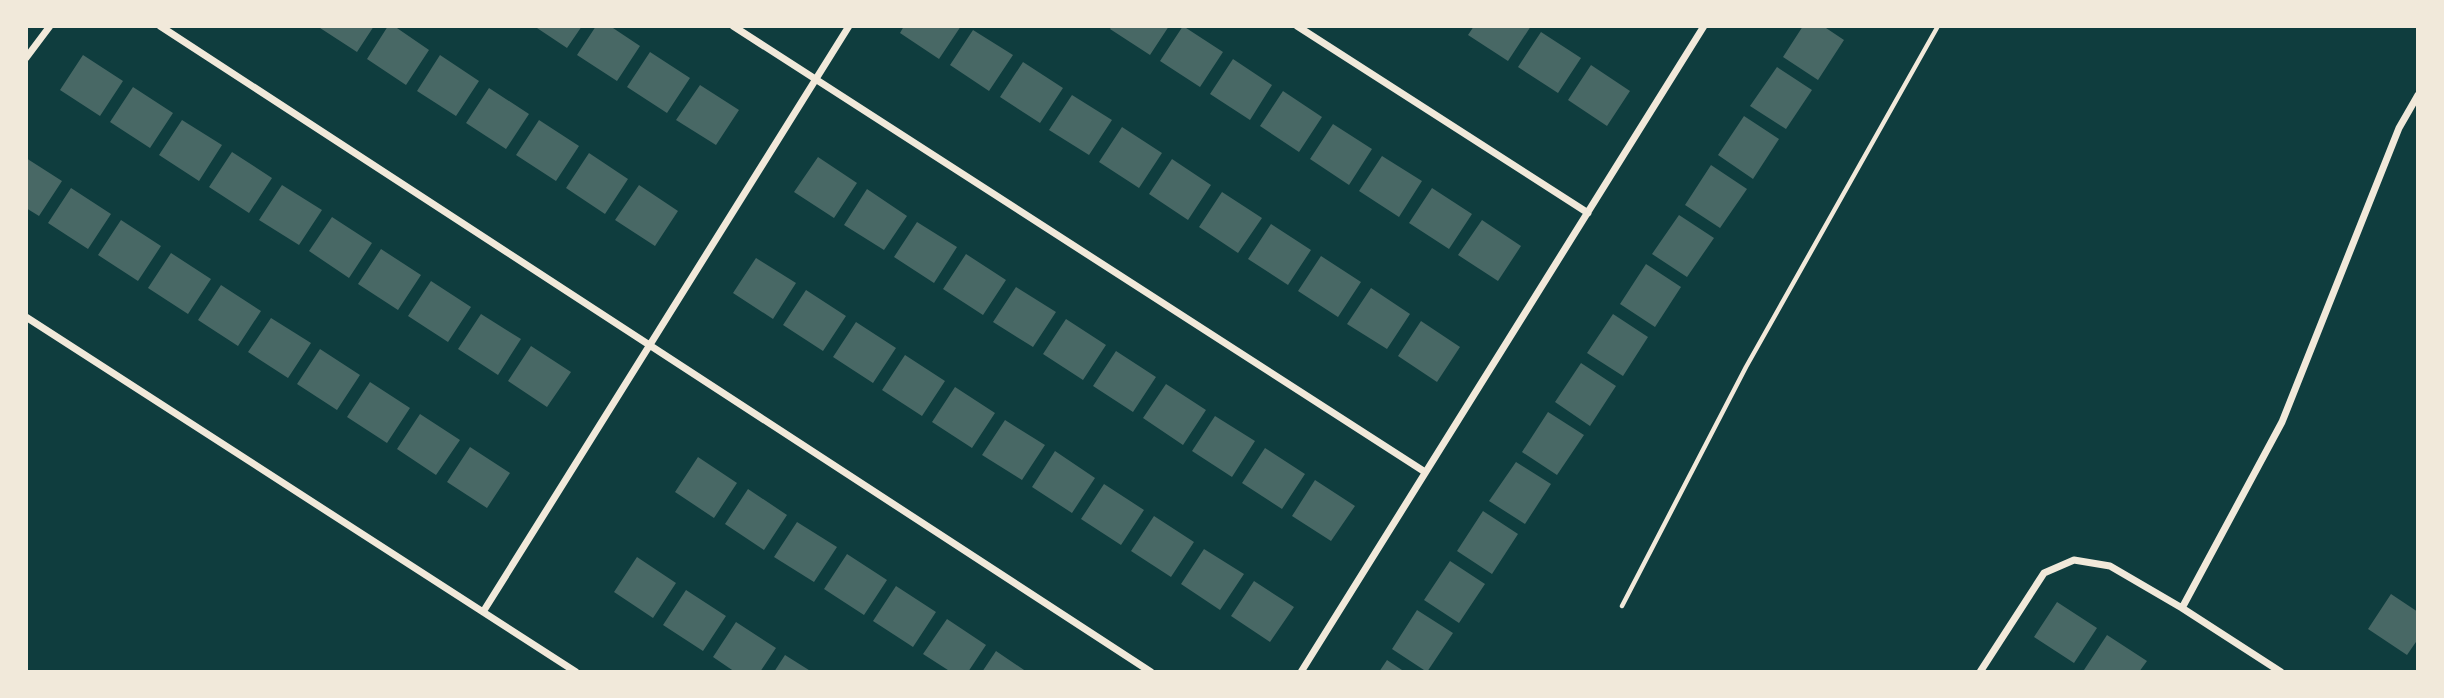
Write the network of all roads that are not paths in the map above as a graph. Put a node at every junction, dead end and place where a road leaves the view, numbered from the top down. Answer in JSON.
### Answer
{"nodes":[{"id":1,"x":50,"y":26,"type":"edge"},
{"id":2,"x":160,"y":26,"type":"edge"},
{"id":3,"x":733,"y":26,"type":"edge"},
{"id":4,"x":849,"y":26,"type":"edge"},
{"id":5,"x":1297,"y":26,"type":"edge"},
{"id":6,"x":1704,"y":26,"type":"edge"},
{"id":7,"x":26,"y":58,"type":"edge"},
{"id":8,"x":815,"y":79,"type":"junction"},
{"id":9,"x":2418,"y":95,"type":"edge"},
{"id":10,"x":1588,"y":213,"type":"junction"},
{"id":11,"x":26,"y":317,"type":"edge"},
{"id":12,"x":649,"y":343,"type":"junction"},
{"id":13,"x":1425,"y":472,"type":"junction"},
{"id":14,"x":2182,"y":608,"type":"junction"},
{"id":15,"x":483,"y":612,"type":"junction"},
{"id":16,"x":576,"y":672,"type":"edge"},
{"id":17,"x":1151,"y":672,"type":"edge"},
{"id":18,"x":1301,"y":672,"type":"edge"},
{"id":19,"x":1980,"y":672,"type":"edge"},
{"id":20,"x":2281,"y":672,"type":"edge"}],
"edges":[{"from":1,"to":7,"type":"street"},
{"from":2,"to":12,"type":"street"},
{"from":3,"to":8,"type":"street"},
{"from":4,"to":8,"type":"street"},
{"from":5,"to":10,"type":"street"},
{"from":6,"to":10,"type":"street"},
{"from":8,"to":12,"type":"street"},
{"from":8,"to":13,"type":"street"},
{"from":9,"to":14,"type":"street"},
{"from":10,"to":13,"type":"street"},
{"from":11,"to":15,"type":"street"},
{"from":12,"to":15,"type":"street"},
{"from":12,"to":17,"type":"street"},
{"from":13,"to":18,"type":"street"},
{"from":14,"to":19,"type":"street"},
{"from":14,"to":20,"type":"street"},
{"from":15,"to":16,"type":"street"}]}
